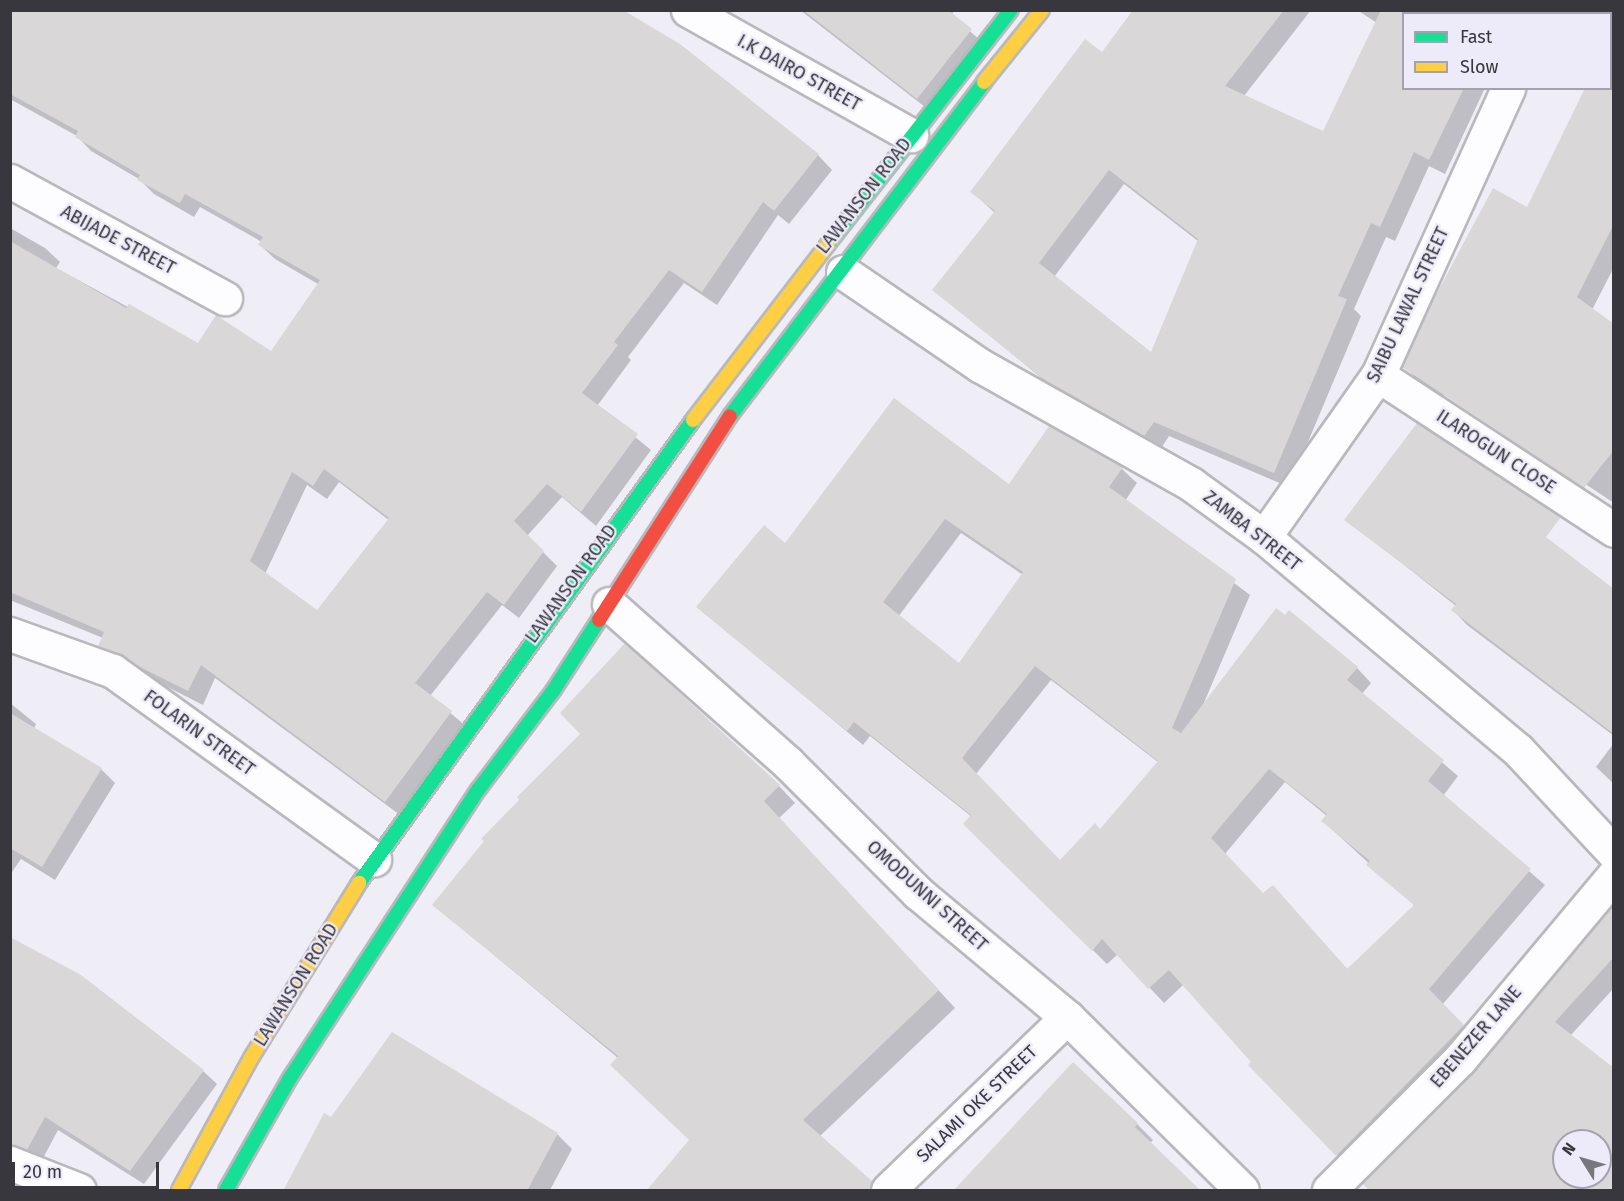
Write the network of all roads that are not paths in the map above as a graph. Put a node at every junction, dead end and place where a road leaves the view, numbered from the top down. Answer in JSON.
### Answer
{"nodes":[{"id":1,"x":688,"y":10,"type":"edge"},
{"id":2,"x":1011,"y":10,"type":"edge"},
{"id":3,"x":1042,"y":10,"type":"edge"},
{"id":4,"x":1507,"y":90,"type":"edge"},
{"id":5,"x":911,"y":135,"type":"junction"},
{"id":6,"x":10,"y":181,"type":"edge"},
{"id":7,"x":843,"y":272,"type":"junction"},
{"id":8,"x":225,"y":298,"type":"dead end"},
{"id":9,"x":1378,"y":375,"type":"junction"},
{"id":10,"x":1614,"y":530,"type":"edge"},
{"id":11,"x":1264,"y":537,"type":"junction"},
{"id":12,"x":609,"y":604,"type":"junction"},
{"id":13,"x":10,"y":634,"type":"edge"},
{"id":14,"x":1614,"y":853,"type":"edge"},
{"id":15,"x":374,"y":859,"type":"junction"},
{"id":16,"x":1614,"y":875,"type":"edge"},
{"id":17,"x":1067,"y":1017,"type":"junction"},
{"id":18,"x":10,"y":1163,"type":"edge"},
{"id":19,"x":79,"y":1191,"type":"edge"},
{"id":20,"x":179,"y":1191,"type":"edge"},
{"id":21,"x":226,"y":1191,"type":"edge"},
{"id":22,"x":888,"y":1191,"type":"edge"},
{"id":23,"x":1242,"y":1191,"type":"edge"},
{"id":24,"x":1329,"y":1191,"type":"edge"}],
"edges":[{"from":1,"to":5,"type":"street","name":"I.K DAIRO STREET"},
{"from":2,"to":5,"type":"main road","name":"LAWANSON ROAD"},
{"from":3,"to":7,"type":"main road","name":"LAWANSON ROAD"},
{"from":4,"to":9,"type":"street","name":"SAIBU LAWAL STREET"},
{"from":5,"to":15,"type":"main road","name":"LAWANSON ROAD"},
{"from":6,"to":8,"type":"street","name":"ABIJADE STREET"},
{"from":7,"to":11,"type":"street","name":"ZAMBA STREET"},
{"from":7,"to":12,"type":"main road","name":"LAWANSON ROAD"},
{"from":9,"to":10,"type":"street","name":"ILAROGUN CLOSE"},
{"from":9,"to":11,"type":"street","name":"SAIBU LAWAL STREET"},
{"from":11,"to":14,"type":"street","name":"ZAMBA STREET"},
{"from":12,"to":17,"type":"street","name":"OMODUNNI STREET"},
{"from":12,"to":21,"type":"main road","name":"LAWANSON ROAD"},
{"from":13,"to":15,"type":"street","name":"FOLARIN STREET"},
{"from":15,"to":20,"type":"main road","name":"LAWANSON ROAD"},
{"from":16,"to":24,"type":"street","name":"EBENEZER LANE"},
{"from":17,"to":22,"type":"street","name":"SALAMI OKE STREET"},
{"from":17,"to":23,"type":"street","name":"OMODUNNI STREET"},
{"from":18,"to":19,"type":"street"}]}
